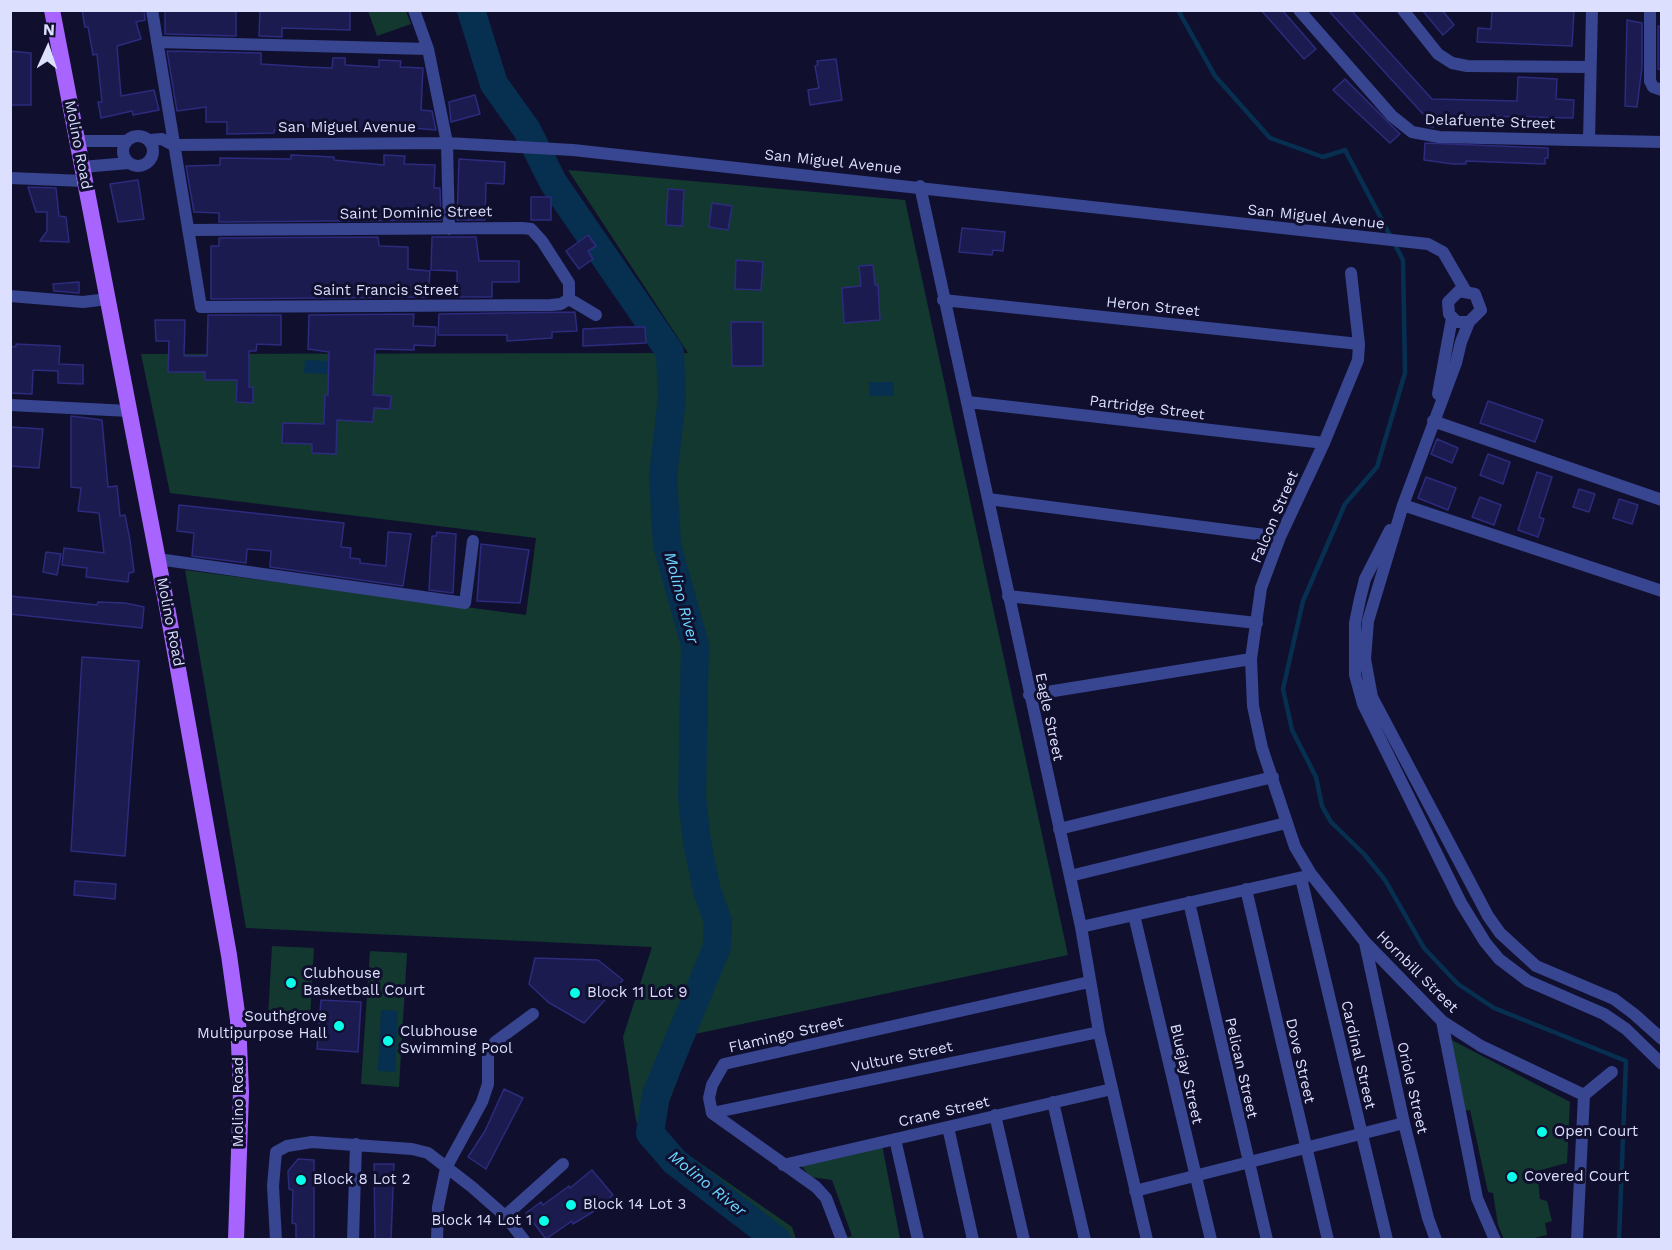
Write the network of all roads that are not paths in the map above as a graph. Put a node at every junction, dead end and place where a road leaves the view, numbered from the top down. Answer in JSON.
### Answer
{"nodes":[{"id":1,"x":52,"y":10,"type":"edge"},
{"id":2,"x":152,"y":10,"type":"edge"},
{"id":3,"x":414,"y":10,"type":"edge"},
{"id":4,"x":1299,"y":10,"type":"edge"},
{"id":5,"x":1402,"y":10,"type":"edge"},
{"id":6,"x":1592,"y":10,"type":"edge"},
{"id":7,"x":1650,"y":10,"type":"edge"},
{"id":8,"x":157,"y":42,"type":"junction"},
{"id":9,"x":428,"y":49,"type":"junction"},
{"id":10,"x":1590,"y":67,"type":"junction"},
{"id":11,"x":1662,"y":90,"type":"edge"},
{"id":12,"x":150,"y":140,"type":"junction"},
{"id":13,"x":1589,"y":140,"type":"junction"},
{"id":14,"x":77,"y":141,"type":"junction"},
{"id":15,"x":127,"y":141,"type":"junction"},
{"id":16,"x":1662,"y":142,"type":"edge"},
{"id":17,"x":447,"y":143,"type":"junction"},
{"id":18,"x":173,"y":145,"type":"junction"},
{"id":19,"x":153,"y":155,"type":"junction"},
{"id":20,"x":129,"y":163,"type":"junction"},
{"id":21,"x":83,"y":174,"type":"junction"},
{"id":22,"x":10,"y":178,"type":"edge"},
{"id":23,"x":920,"y":186,"type":"junction"},
{"id":24,"x":449,"y":229,"type":"junction"},
{"id":25,"x":188,"y":230,"type":"junction"},
{"id":26,"x":1351,"y":273,"type":"dead end"},
{"id":27,"x":1465,"y":290,"type":"junction"},
{"id":28,"x":10,"y":296,"type":"edge"},
{"id":29,"x":569,"y":298,"type":"junction"},
{"id":30,"x":108,"y":299,"type":"junction"},
{"id":31,"x":943,"y":300,"type":"junction"},
{"id":32,"x":596,"y":315,"type":"dead end"},
{"id":33,"x":1452,"y":318,"type":"junction"},
{"id":34,"x":1469,"y":322,"type":"junction"},
{"id":35,"x":1359,"y":344,"type":"junction"},
{"id":36,"x":968,"y":402,"type":"junction"},
{"id":37,"x":10,"y":405,"type":"edge"},
{"id":38,"x":129,"y":411,"type":"junction"},
{"id":39,"x":1433,"y":421,"type":"junction"},
{"id":40,"x":1324,"y":443,"type":"junction"},
{"id":41,"x":988,"y":500,"type":"junction"},
{"id":42,"x":1662,"y":500,"type":"edge"},
{"id":43,"x":1403,"y":505,"type":"junction"},
{"id":44,"x":1280,"y":537,"type":"junction"},
{"id":45,"x":473,"y":541,"type":"dead end"},
{"id":46,"x":158,"y":559,"type":"junction"},
{"id":47,"x":1662,"y":591,"type":"edge"},
{"id":48,"x":1008,"y":596,"type":"junction"},
{"id":49,"x":1257,"y":623,"type":"junction"},
{"id":50,"x":1251,"y":659,"type":"junction"},
{"id":51,"x":1029,"y":695,"type":"junction"},
{"id":52,"x":1273,"y":777,"type":"junction"},
{"id":53,"x":1287,"y":823,"type":"junction"},
{"id":54,"x":1059,"y":829,"type":"junction"},
{"id":55,"x":1070,"y":876,"type":"junction"},
{"id":56,"x":1306,"y":876,"type":"junction"},
{"id":57,"x":1246,"y":889,"type":"junction"},
{"id":58,"x":1189,"y":902,"type":"junction"},
{"id":59,"x":1134,"y":915,"type":"junction"},
{"id":60,"x":1081,"y":927,"type":"junction"},
{"id":61,"x":1365,"y":942,"type":"junction"},
{"id":62,"x":1089,"y":982,"type":"junction"},
{"id":63,"x":533,"y":1014,"type":"dead end"},
{"id":64,"x":1442,"y":1021,"type":"junction"},
{"id":65,"x":1099,"y":1032,"type":"junction"},
{"id":66,"x":1662,"y":1039,"type":"edge"},
{"id":67,"x":1662,"y":1064,"type":"edge"},
{"id":68,"x":1612,"y":1072,"type":"dead end"},
{"id":69,"x":1112,"y":1089,"type":"junction"},
{"id":70,"x":1584,"y":1095,"type":"junction"},
{"id":71,"x":1053,"y":1102,"type":"junction"},
{"id":72,"x":712,"y":1113,"type":"junction"},
{"id":73,"x":995,"y":1115,"type":"junction"},
{"id":74,"x":1404,"y":1123,"type":"junction"},
{"id":75,"x":948,"y":1127,"type":"junction"},
{"id":76,"x":1361,"y":1133,"type":"junction"},
{"id":77,"x":895,"y":1139,"type":"junction"},
{"id":78,"x":356,"y":1144,"type":"junction"},
{"id":79,"x":1305,"y":1149,"type":"junction"},
{"id":80,"x":1248,"y":1162,"type":"junction"},
{"id":81,"x":563,"y":1164,"type":"dead end"},
{"id":82,"x":783,"y":1165,"type":"junction"},
{"id":83,"x":446,"y":1168,"type":"junction"},
{"id":84,"x":1194,"y":1176,"type":"junction"},
{"id":85,"x":1135,"y":1191,"type":"junction"},
{"id":86,"x":505,"y":1216,"type":"junction"},
{"id":87,"x":236,"y":1239,"type":"edge"},
{"id":88,"x":276,"y":1239,"type":"edge"},
{"id":89,"x":353,"y":1239,"type":"edge"},
{"id":90,"x":436,"y":1239,"type":"edge"},
{"id":91,"x":524,"y":1239,"type":"edge"},
{"id":92,"x":842,"y":1239,"type":"edge"},
{"id":93,"x":918,"y":1239,"type":"edge"},
{"id":94,"x":973,"y":1239,"type":"edge"},
{"id":95,"x":1024,"y":1239,"type":"edge"},
{"id":96,"x":1085,"y":1239,"type":"edge"},
{"id":97,"x":1146,"y":1239,"type":"edge"},
{"id":98,"x":1210,"y":1239,"type":"edge"},
{"id":99,"x":1267,"y":1239,"type":"edge"},
{"id":100,"x":1328,"y":1239,"type":"edge"},
{"id":101,"x":1387,"y":1239,"type":"edge"},
{"id":102,"x":1436,"y":1239,"type":"edge"},
{"id":103,"x":1495,"y":1239,"type":"edge"},
{"id":104,"x":1577,"y":1239,"type":"edge"}],
"edges":[{"from":1,"to":14,"type":"main road","name":"Molino Road"},
{"from":2,"to":8,"type":"street"},
{"from":3,"to":9,"type":"street"},
{"from":4,"to":13,"type":"street","name":"Delafuente Street"},
{"from":5,"to":10,"type":"street"},
{"from":6,"to":10,"type":"street"},
{"from":7,"to":11,"type":"street"},
{"from":8,"to":9,"type":"street"},
{"from":8,"to":18,"type":"street"},
{"from":9,"to":17,"type":"street"},
{"from":10,"to":13,"type":"street"},
{"from":12,"to":15,"type":"street"},
{"from":12,"to":18,"type":"street","name":"San Miguel Avenue"},
{"from":12,"to":19,"type":"street"},
{"from":13,"to":16,"type":"street","name":"Delafuente Street"},
{"from":14,"to":15,"type":"street"},
{"from":14,"to":21,"type":"main road","name":"Molino Road"},
{"from":15,"to":20,"type":"street"},
{"from":17,"to":18,"type":"street","name":"San Miguel Avenue"},
{"from":17,"to":23,"type":"street","name":"San Miguel Avenue"},
{"from":17,"to":24,"type":"street"},
{"from":18,"to":19,"type":"street","name":"San Miguel Avenue"},
{"from":18,"to":25,"type":"street"},
{"from":19,"to":20,"type":"street"},
{"from":20,"to":21,"type":"street"},
{"from":21,"to":22,"type":"street"},
{"from":21,"to":30,"type":"main road","name":"Molino Road"},
{"from":23,"to":27,"type":"street","name":"San Miguel Avenue"},
{"from":23,"to":31,"type":"street","name":"Eagle Street"},
{"from":24,"to":25,"type":"street","name":"Saint Dominic Street"},
{"from":24,"to":29,"type":"street","name":"Saint Dominic Street"},
{"from":25,"to":29,"type":"street","name":"Saint Francis Street"},
{"from":26,"to":35,"type":"street","name":"Falcon Street"},
{"from":27,"to":33,"type":"street"},
{"from":27,"to":34,"type":"street"},
{"from":28,"to":30,"type":"street"},
{"from":29,"to":32,"type":"street"},
{"from":30,"to":38,"type":"main road","name":"Molino Road"},
{"from":31,"to":35,"type":"street","name":"Heron Street"},
{"from":31,"to":36,"type":"street","name":"Eagle Street"},
{"from":33,"to":34,"type":"street"},
{"from":33,"to":39,"type":"street"},
{"from":34,"to":39,"type":"street"},
{"from":35,"to":40,"type":"street","name":"Falcon Street"},
{"from":36,"to":40,"type":"street","name":"Partridge Street"},
{"from":36,"to":41,"type":"street","name":"Eagle Street"},
{"from":37,"to":38,"type":"street"},
{"from":38,"to":46,"type":"main road","name":"Molino Road"},
{"from":39,"to":42,"type":"street"},
{"from":39,"to":43,"type":"street"},
{"from":40,"to":44,"type":"street","name":"Falcon Street"},
{"from":41,"to":44,"type":"street"},
{"from":41,"to":48,"type":"street","name":"Eagle Street"},
{"from":43,"to":47,"type":"street"},
{"from":43,"to":66,"type":"street"},
{"from":43,"to":67,"type":"street"},
{"from":44,"to":49,"type":"street","name":"Falcon Street"},
{"from":45,"to":46,"type":"street"},
{"from":46,"to":87,"type":"main road","name":"Molino Road"},
{"from":48,"to":49,"type":"street"},
{"from":48,"to":51,"type":"street","name":"Eagle Street"},
{"from":49,"to":50,"type":"street","name":"Falcon Street"},
{"from":50,"to":51,"type":"street"},
{"from":50,"to":52,"type":"street","name":"Falcon Street"},
{"from":51,"to":54,"type":"street","name":"Eagle Street"},
{"from":52,"to":53,"type":"street","name":"Hornbill Street"},
{"from":52,"to":54,"type":"street"},
{"from":53,"to":55,"type":"street"},
{"from":53,"to":56,"type":"street","name":"Hornbill Street"},
{"from":54,"to":55,"type":"street","name":"Eagle Street"},
{"from":55,"to":60,"type":"street","name":"Eagle Street"},
{"from":56,"to":57,"type":"street"},
{"from":56,"to":61,"type":"street","name":"Hornbill Street"},
{"from":56,"to":76,"type":"street","name":"Cardinal Street"},
{"from":57,"to":58,"type":"street"},
{"from":57,"to":79,"type":"street","name":"Dove Street"},
{"from":58,"to":59,"type":"street"},
{"from":58,"to":80,"type":"street","name":"Pelican Street"},
{"from":59,"to":60,"type":"street"},
{"from":59,"to":84,"type":"street","name":"Bluejay Street"},
{"from":60,"to":62,"type":"street","name":"Eagle Street"},
{"from":61,"to":64,"type":"street","name":"Hornbill Street"},
{"from":61,"to":74,"type":"street","name":"Oriole Street"},
{"from":62,"to":65,"type":"street","name":"Eagle Street"},
{"from":62,"to":72,"type":"street","name":"Flamingo Street"},
{"from":63,"to":83,"type":"street"},
{"from":64,"to":70,"type":"street","name":"Hornbill Street"},
{"from":64,"to":103,"type":"street"},
{"from":65,"to":69,"type":"street","name":"Eagle Street"},
{"from":65,"to":72,"type":"street","name":"Vulture Street"},
{"from":68,"to":70,"type":"street"},
{"from":69,"to":71,"type":"street","name":"Crane Street"},
{"from":69,"to":85,"type":"street","name":"Eagle Street"},
{"from":70,"to":104,"type":"street"},
{"from":71,"to":73,"type":"street","name":"Crane Street"},
{"from":71,"to":96,"type":"street"},
{"from":72,"to":82,"type":"street"},
{"from":73,"to":75,"type":"street","name":"Crane Street"},
{"from":73,"to":95,"type":"street"},
{"from":74,"to":76,"type":"street"},
{"from":74,"to":102,"type":"street","name":"Oriole Street"},
{"from":75,"to":77,"type":"street","name":"Crane Street"},
{"from":75,"to":94,"type":"street"},
{"from":76,"to":79,"type":"street"},
{"from":76,"to":101,"type":"street","name":"Cardinal Street"},
{"from":77,"to":82,"type":"street","name":"Crane Street"},
{"from":77,"to":93,"type":"street"},
{"from":78,"to":83,"type":"street"},
{"from":78,"to":88,"type":"street"},
{"from":78,"to":89,"type":"street"},
{"from":79,"to":80,"type":"street"},
{"from":79,"to":100,"type":"street","name":"Dove Street"},
{"from":80,"to":84,"type":"street"},
{"from":80,"to":99,"type":"street","name":"Pelican Street"},
{"from":81,"to":86,"type":"street"},
{"from":82,"to":92,"type":"street"},
{"from":83,"to":86,"type":"street"},
{"from":83,"to":90,"type":"street"},
{"from":84,"to":85,"type":"street"},
{"from":84,"to":98,"type":"street","name":"Bluejay Street"},
{"from":85,"to":97,"type":"street","name":"Eagle Street"},
{"from":86,"to":91,"type":"street"}]}
